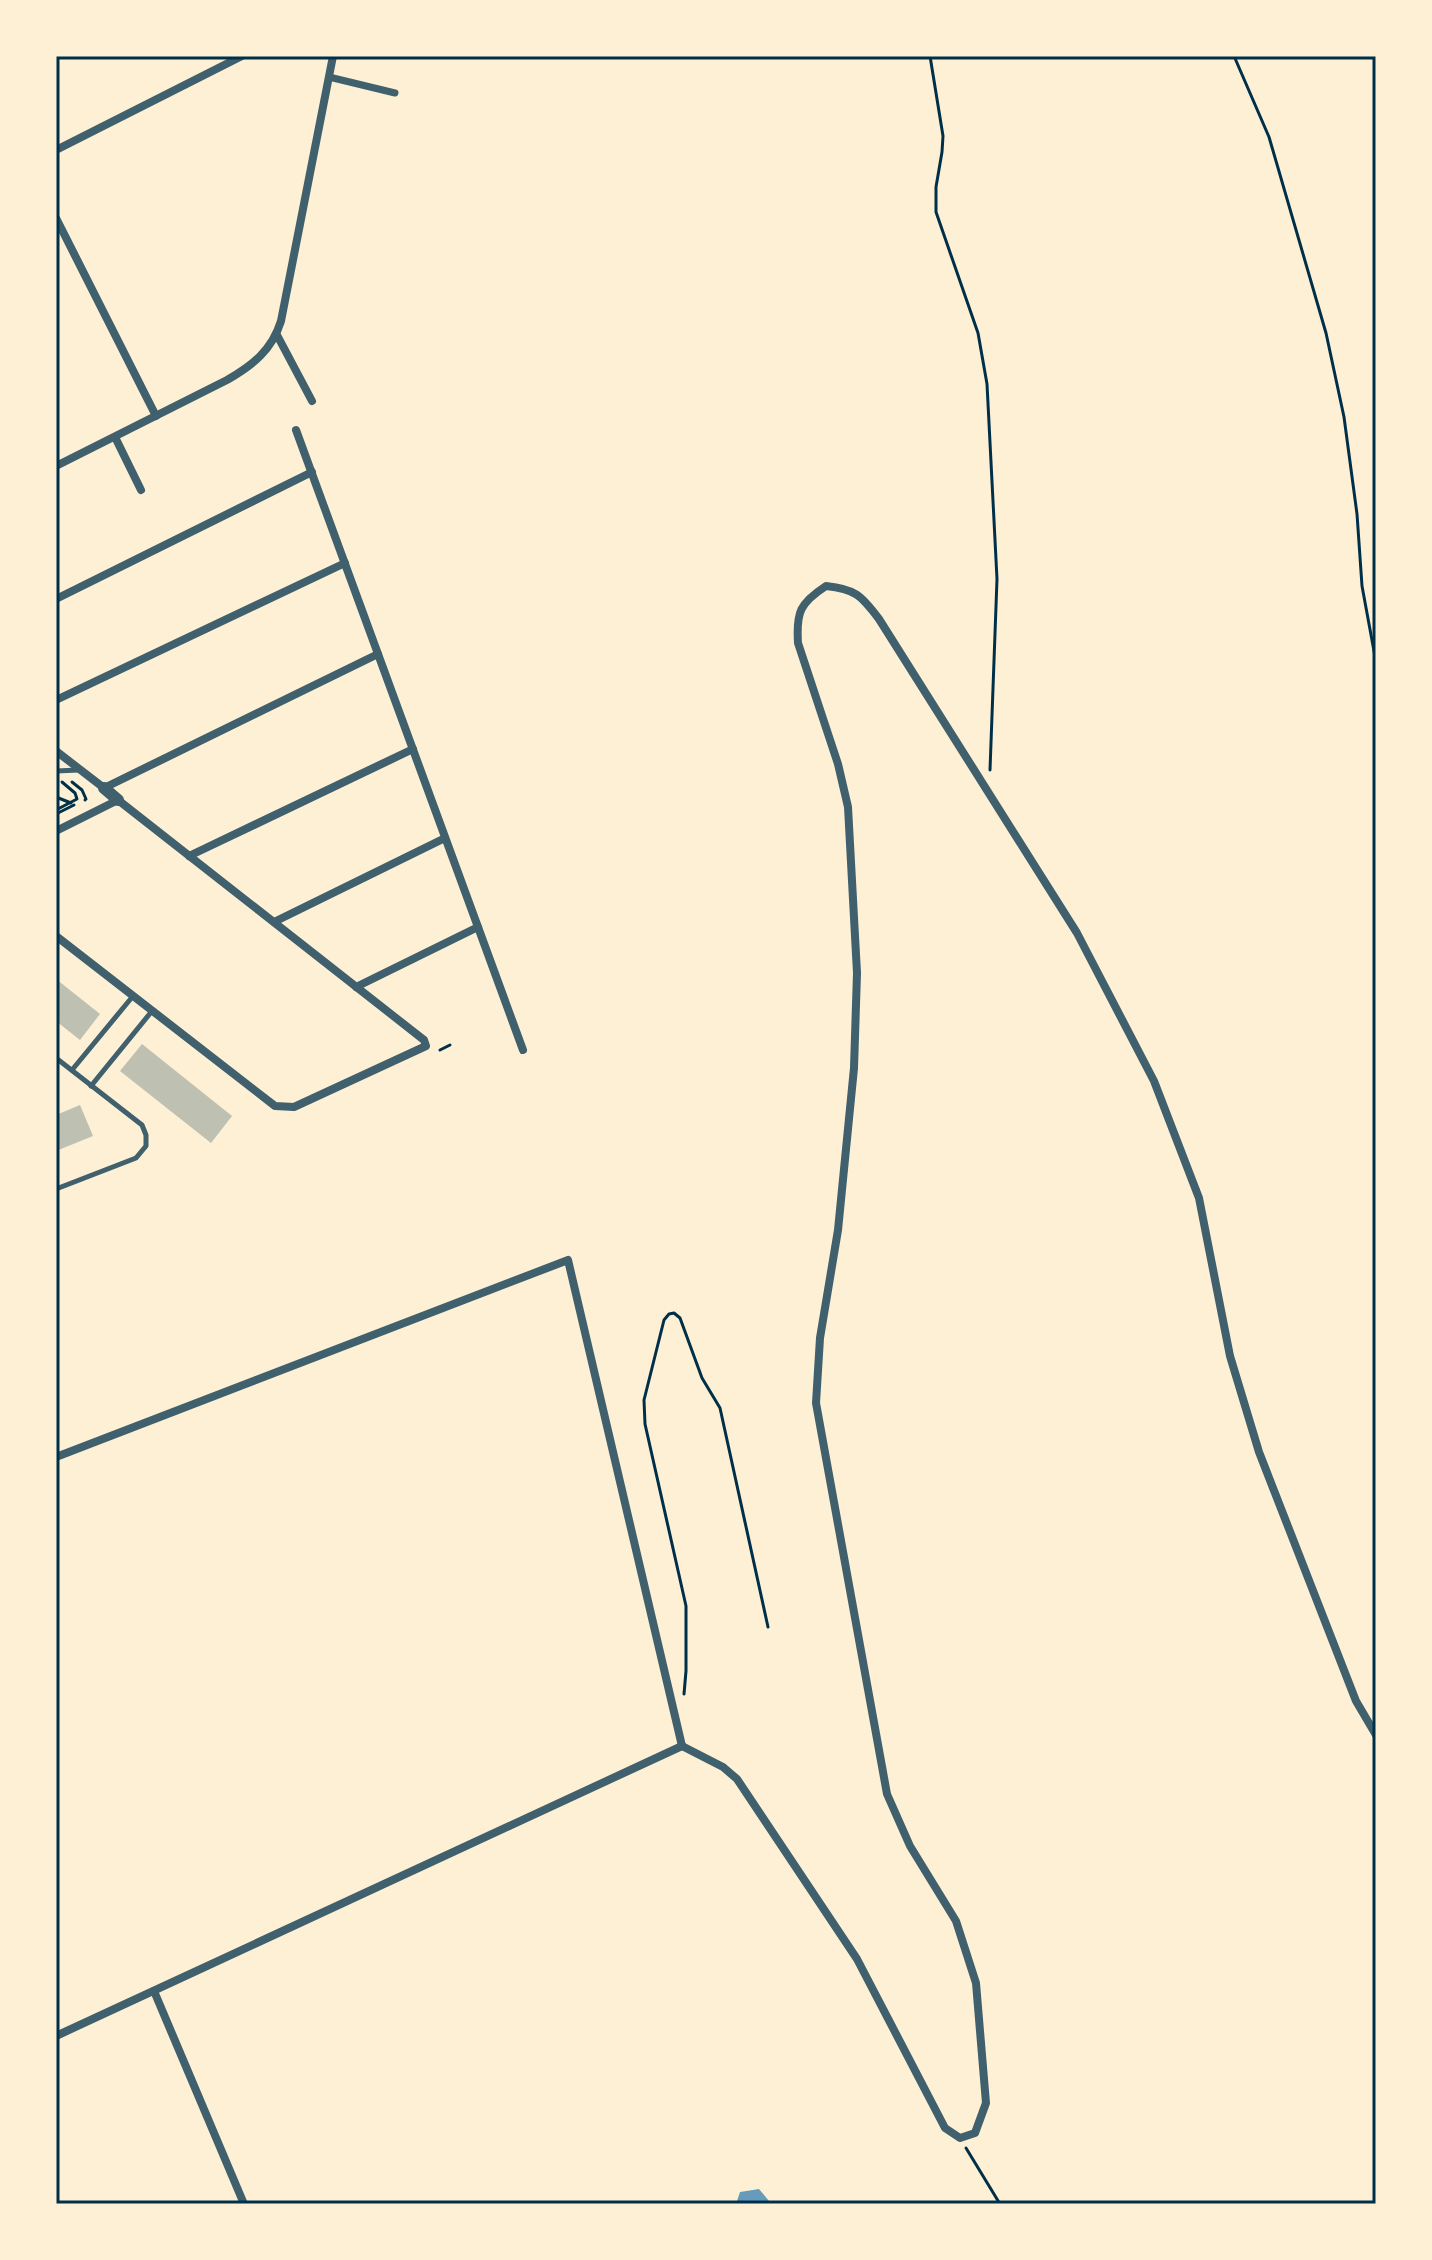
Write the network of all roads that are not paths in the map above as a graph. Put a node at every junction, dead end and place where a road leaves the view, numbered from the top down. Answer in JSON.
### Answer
{"nodes":[{"id":1,"x":242,"y":56,"type":"edge"},
{"id":2,"x":333,"y":56,"type":"edge"},
{"id":3,"x":329,"y":77,"type":"junction"},
{"id":4,"x":395,"y":93,"type":"dead end"},
{"id":5,"x":56,"y":150,"type":"edge"},
{"id":6,"x":56,"y":218,"type":"edge"},
{"id":7,"x":277,"y":335,"type":"junction"},
{"id":8,"x":312,"y":401,"type":"dead end"},
{"id":9,"x":156,"y":416,"type":"junction"},
{"id":10,"x":296,"y":430,"type":"dead end"},
{"id":11,"x":115,"y":437,"type":"junction"},
{"id":12,"x":56,"y":466,"type":"edge"},
{"id":13,"x":312,"y":472,"type":"junction"},
{"id":14,"x":141,"y":490,"type":"dead end"},
{"id":15,"x":345,"y":563,"type":"junction"},
{"id":16,"x":56,"y":599,"type":"edge"},
{"id":17,"x":378,"y":654,"type":"junction"},
{"id":18,"x":56,"y":700,"type":"edge"},
{"id":19,"x":413,"y":749,"type":"junction"},
{"id":20,"x":56,"y":751,"type":"edge"},
{"id":21,"x":80,"y":770,"type":"junction"},
{"id":22,"x":57,"y":773,"type":"edge"},
{"id":23,"x":104,"y":788,"type":"junction"},
{"id":24,"x":118,"y":800,"type":"junction"},
{"id":25,"x":56,"y":831,"type":"edge"},
{"id":26,"x":445,"y":838,"type":"junction"},
{"id":27,"x":189,"y":856,"type":"junction"},
{"id":28,"x":274,"y":922,"type":"junction"},
{"id":29,"x":478,"y":927,"type":"junction"},
{"id":30,"x":56,"y":936,"type":"edge"},
{"id":31,"x":356,"y":987,"type":"junction"},
{"id":32,"x":133,"y":996,"type":"junction"},
{"id":33,"x":152,"y":1011,"type":"junction"},
{"id":34,"x":523,"y":1050,"type":"dead end"},
{"id":35,"x":56,"y":1058,"type":"edge"},
{"id":36,"x":72,"y":1070,"type":"junction"},
{"id":37,"x":91,"y":1086,"type":"junction"},
{"id":38,"x":56,"y":1189,"type":"edge"},
{"id":39,"x":56,"y":1457,"type":"edge"},
{"id":40,"x":1376,"y":1735,"type":"edge"},
{"id":41,"x":682,"y":1746,"type":"junction"},
{"id":42,"x":154,"y":1991,"type":"junction"},
{"id":43,"x":56,"y":2036,"type":"edge"},
{"id":44,"x":244,"y":2204,"type":"edge"}],
"edges":[{"from":1,"to":5,"type":"street"},
{"from":2,"to":3,"type":"street"},
{"from":3,"to":4,"type":"street"},
{"from":3,"to":7,"type":"street"},
{"from":6,"to":9,"type":"street"},
{"from":7,"to":8,"type":"street"},
{"from":7,"to":9,"type":"street"},
{"from":9,"to":11,"type":"street"},
{"from":10,"to":13,"type":"street"},
{"from":11,"to":12,"type":"street"},
{"from":11,"to":14,"type":"street"},
{"from":13,"to":15,"type":"street"},
{"from":13,"to":16,"type":"street"},
{"from":15,"to":17,"type":"street"},
{"from":15,"to":18,"type":"street"},
{"from":17,"to":19,"type":"street"},
{"from":17,"to":23,"type":"street"},
{"from":19,"to":26,"type":"street"},
{"from":19,"to":27,"type":"street"},
{"from":20,"to":21,"type":"street"},
{"from":21,"to":22,"type":"lane"},
{"from":21,"to":23,"type":"street"},
{"from":23,"to":24,"type":"street"},
{"from":24,"to":25,"type":"street"},
{"from":24,"to":27,"type":"street"},
{"from":26,"to":28,"type":"street"},
{"from":26,"to":29,"type":"street"},
{"from":27,"to":28,"type":"street"},
{"from":28,"to":31,"type":"street"},
{"from":29,"to":31,"type":"street"},
{"from":29,"to":34,"type":"street"},
{"from":30,"to":32,"type":"street"},
{"from":31,"to":33,"type":"street"},
{"from":32,"to":33,"type":"street"},
{"from":32,"to":36,"type":"lane"},
{"from":33,"to":37,"type":"lane"},
{"from":35,"to":36,"type":"lane"},
{"from":36,"to":37,"type":"lane"},
{"from":37,"to":38,"type":"lane"},
{"from":39,"to":41,"type":"street"},
{"from":40,"to":41,"type":"street"},
{"from":41,"to":42,"type":"street"},
{"from":42,"to":43,"type":"street"},
{"from":42,"to":44,"type":"street"}]}
